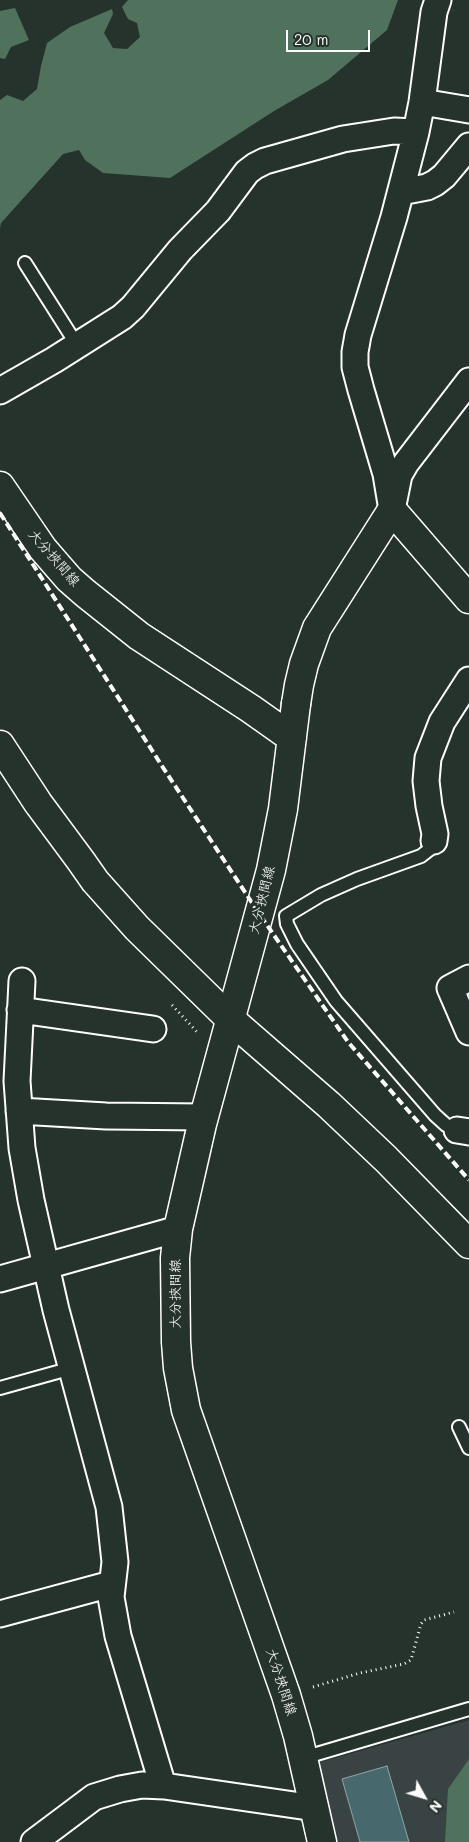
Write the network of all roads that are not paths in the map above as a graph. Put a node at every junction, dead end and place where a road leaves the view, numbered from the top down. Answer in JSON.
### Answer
{"nodes":[{"id":1,"x":431,"y":4,"type":"edge"},
{"id":2,"x":422,"y":102,"type":"junction"},
{"id":3,"x":469,"y":110,"type":"edge"},
{"id":4,"x":416,"y":132,"type":"junction"},
{"id":5,"x":469,"y":146,"type":"edge"},
{"id":6,"x":401,"y":192,"type":"junction"},
{"id":7,"x":25,"y":264,"type":"dead end"},
{"id":8,"x":76,"y":345,"type":"junction"},
{"id":9,"x":469,"y":381,"type":"edge"},
{"id":10,"x":0,"y":391,"type":"edge"},
{"id":11,"x":0,"y":486,"type":"edge"},
{"id":12,"x":392,"y":510,"type":"junction"},
{"id":13,"x":469,"y":599,"type":"edge"},
{"id":14,"x":469,"y":680,"type":"edge"},
{"id":15,"x":292,"y":738,"type":"junction"},
{"id":16,"x":0,"y":745,"type":"edge"},
{"id":17,"x":434,"y":841,"type":"joint"},
{"id":18,"x":469,"y":978,"type":"edge"},
{"id":19,"x":22,"y":981,"type":"dead end"},
{"id":20,"x":20,"y":1010,"type":"junction"},
{"id":21,"x":230,"y":1018,"type":"junction"},
{"id":22,"x":153,"y":1030,"type":"dead end"},
{"id":23,"x":469,"y":1032,"type":"edge"},
{"id":24,"x":19,"y":1112,"type":"junction"},
{"id":25,"x":204,"y":1117,"type":"junction"},
{"id":26,"x":463,"y":1131,"type":"edge"},
{"id":27,"x":178,"y":1229,"type":"junction"},
{"id":28,"x":469,"y":1244,"type":"edge"},
{"id":29,"x":45,"y":1266,"type":"junction"},
{"id":30,"x":0,"y":1279,"type":"edge"},
{"id":31,"x":72,"y":1368,"type":"junction"},
{"id":32,"x":0,"y":1388,"type":"edge"},
{"id":33,"x":458,"y":1427,"type":"dead end"},
{"id":34,"x":469,"y":1448,"type":"edge"},
{"id":35,"x":112,"y":1584,"type":"junction"},
{"id":36,"x":0,"y":1614,"type":"edge"},
{"id":37,"x":469,"y":1709,"type":"edge"},
{"id":38,"x":303,"y":1758,"type":"junction"},
{"id":39,"x":163,"y":1786,"type":"junction"},
{"id":40,"x":315,"y":1808,"type":"junction"},
{"id":41,"x":34,"y":1842,"type":"edge"},
{"id":42,"x":322,"y":1842,"type":"edge"}],
"edges":[{"from":1,"to":2,"type":"street"},
{"from":2,"to":3,"type":"street"},
{"from":2,"to":4,"type":"street"},
{"from":4,"to":6,"type":"street"},
{"from":4,"to":8,"type":"street"},
{"from":5,"to":6,"type":"street"},
{"from":6,"to":12,"type":"street"},
{"from":7,"to":8,"type":"lane"},
{"from":8,"to":10,"type":"street"},
{"from":9,"to":12,"type":"street"},
{"from":11,"to":15,"type":"main road","name":"大分挾間線"},
{"from":12,"to":13,"type":"main road"},
{"from":12,"to":15,"type":"main road","name":"大分挾間線"},
{"from":14,"to":17,"type":"street"},
{"from":15,"to":21,"type":"main road","name":"大分挾間線"},
{"from":16,"to":21,"type":"main road"},
{"from":17,"to":26,"type":"lane"},
{"from":18,"to":23,"type":"street"},
{"from":19,"to":20,"type":"street"},
{"from":20,"to":22,"type":"street"},
{"from":20,"to":24,"type":"street"},
{"from":21,"to":25,"type":"main road","name":"大分挾間線"},
{"from":21,"to":28,"type":"main road"},
{"from":24,"to":25,"type":"street"},
{"from":24,"to":29,"type":"street"},
{"from":25,"to":27,"type":"main road","name":"大分挾間線"},
{"from":27,"to":29,"type":"street"},
{"from":27,"to":38,"type":"main road","name":"大分挾間線"},
{"from":29,"to":30,"type":"street"},
{"from":29,"to":31,"type":"street"},
{"from":31,"to":32,"type":"lane"},
{"from":31,"to":35,"type":"street"},
{"from":33,"to":34,"type":"lane"},
{"from":35,"to":36,"type":"street"},
{"from":35,"to":39,"type":"street"},
{"from":37,"to":38,"type":"lane"},
{"from":38,"to":40,"type":"main road","name":"大分挾間線"},
{"from":39,"to":40,"type":"street"},
{"from":39,"to":41,"type":"street"},
{"from":40,"to":42,"type":"main road","name":"大分挾間線"}]}
